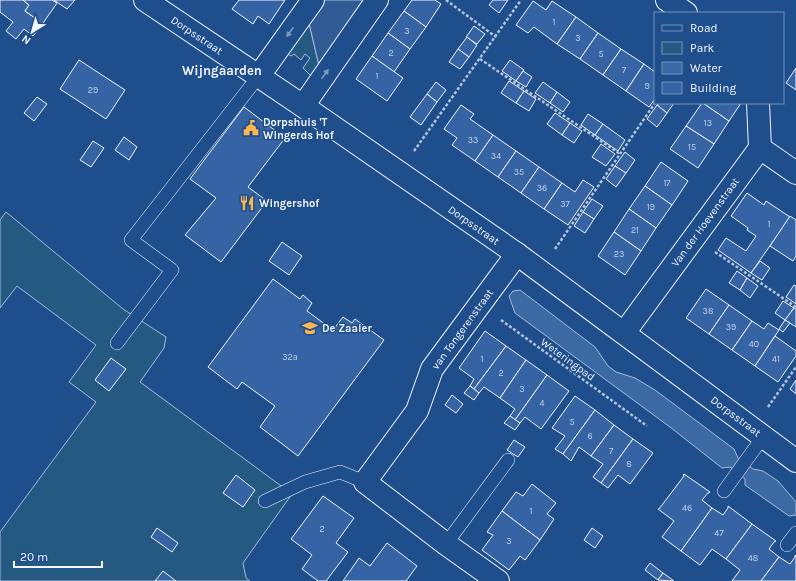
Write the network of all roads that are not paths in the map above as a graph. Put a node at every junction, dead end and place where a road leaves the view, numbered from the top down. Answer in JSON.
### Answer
{"nodes":[{"id":1,"x":145,"y":0,"type":"edge"},
{"id":2,"x":312,"y":0,"type":"edge"},
{"id":3,"x":377,"y":0,"type":"edge"},
{"id":4,"x":667,"y":0,"type":"edge"},
{"id":5,"x":685,"y":12,"type":"edge"},
{"id":6,"x":258,"y":77,"type":"junction"},
{"id":7,"x":758,"y":104,"type":"edge"},
{"id":8,"x":303,"y":106,"type":"junction"},
{"id":9,"x":760,"y":148,"type":"junction"},
{"id":10,"x":796,"y":173,"type":"edge"},
{"id":11,"x":517,"y":254,"type":"junction"},
{"id":12,"x":624,"y":333,"type":"junction"},
{"id":13,"x":117,"y":343,"type":"dead end"},
{"id":14,"x":758,"y":433,"type":"junction"},
{"id":15,"x":508,"y":460,"type":"dead end"},
{"id":16,"x":796,"y":461,"type":"edge"},
{"id":17,"x":365,"y":482,"type":"junction"},
{"id":18,"x":724,"y":491,"type":"dead end"},
{"id":19,"x":265,"y":501,"type":"dead end"},
{"id":20,"x":796,"y":533,"type":"edge"},
{"id":21,"x":446,"y":544,"type":"junction"},
{"id":22,"x":788,"y":545,"type":"dead end"},
{"id":23,"x":498,"y":581,"type":"edge"}],
"edges":[{"from":1,"to":6,"type":"street","name":"Dorpsstraat"},
{"from":2,"to":6,"type":"street","one_way":true},
{"from":8,"to":3,"type":"street","one_way":true},
{"from":4,"to":5,"type":"street"},
{"from":6,"to":8,"type":"street","name":"Dorpsstraat"},
{"from":6,"to":13,"type":"lane"},
{"from":7,"to":9,"type":"street"},
{"from":8,"to":11,"type":"street","name":"Dorpsstraat"},
{"from":9,"to":10,"type":"street"},
{"from":9,"to":12,"type":"street","name":"Van der Hoevenstraat"},
{"from":11,"to":12,"type":"street","name":"Dorpsstraat"},
{"from":11,"to":17,"type":"street","name":"van Tongerenstraat"},
{"from":12,"to":14,"type":"street","name":"Dorpsstraat"},
{"from":14,"to":16,"type":"street","name":"Dorpsstraat"},
{"from":14,"to":18,"type":"lane"},
{"from":15,"to":21,"type":"lane"},
{"from":17,"to":19,"type":"lane"},
{"from":17,"to":21,"type":"street"},
{"from":20,"to":22,"type":"lane"},
{"from":21,"to":23,"type":"street"}]}
